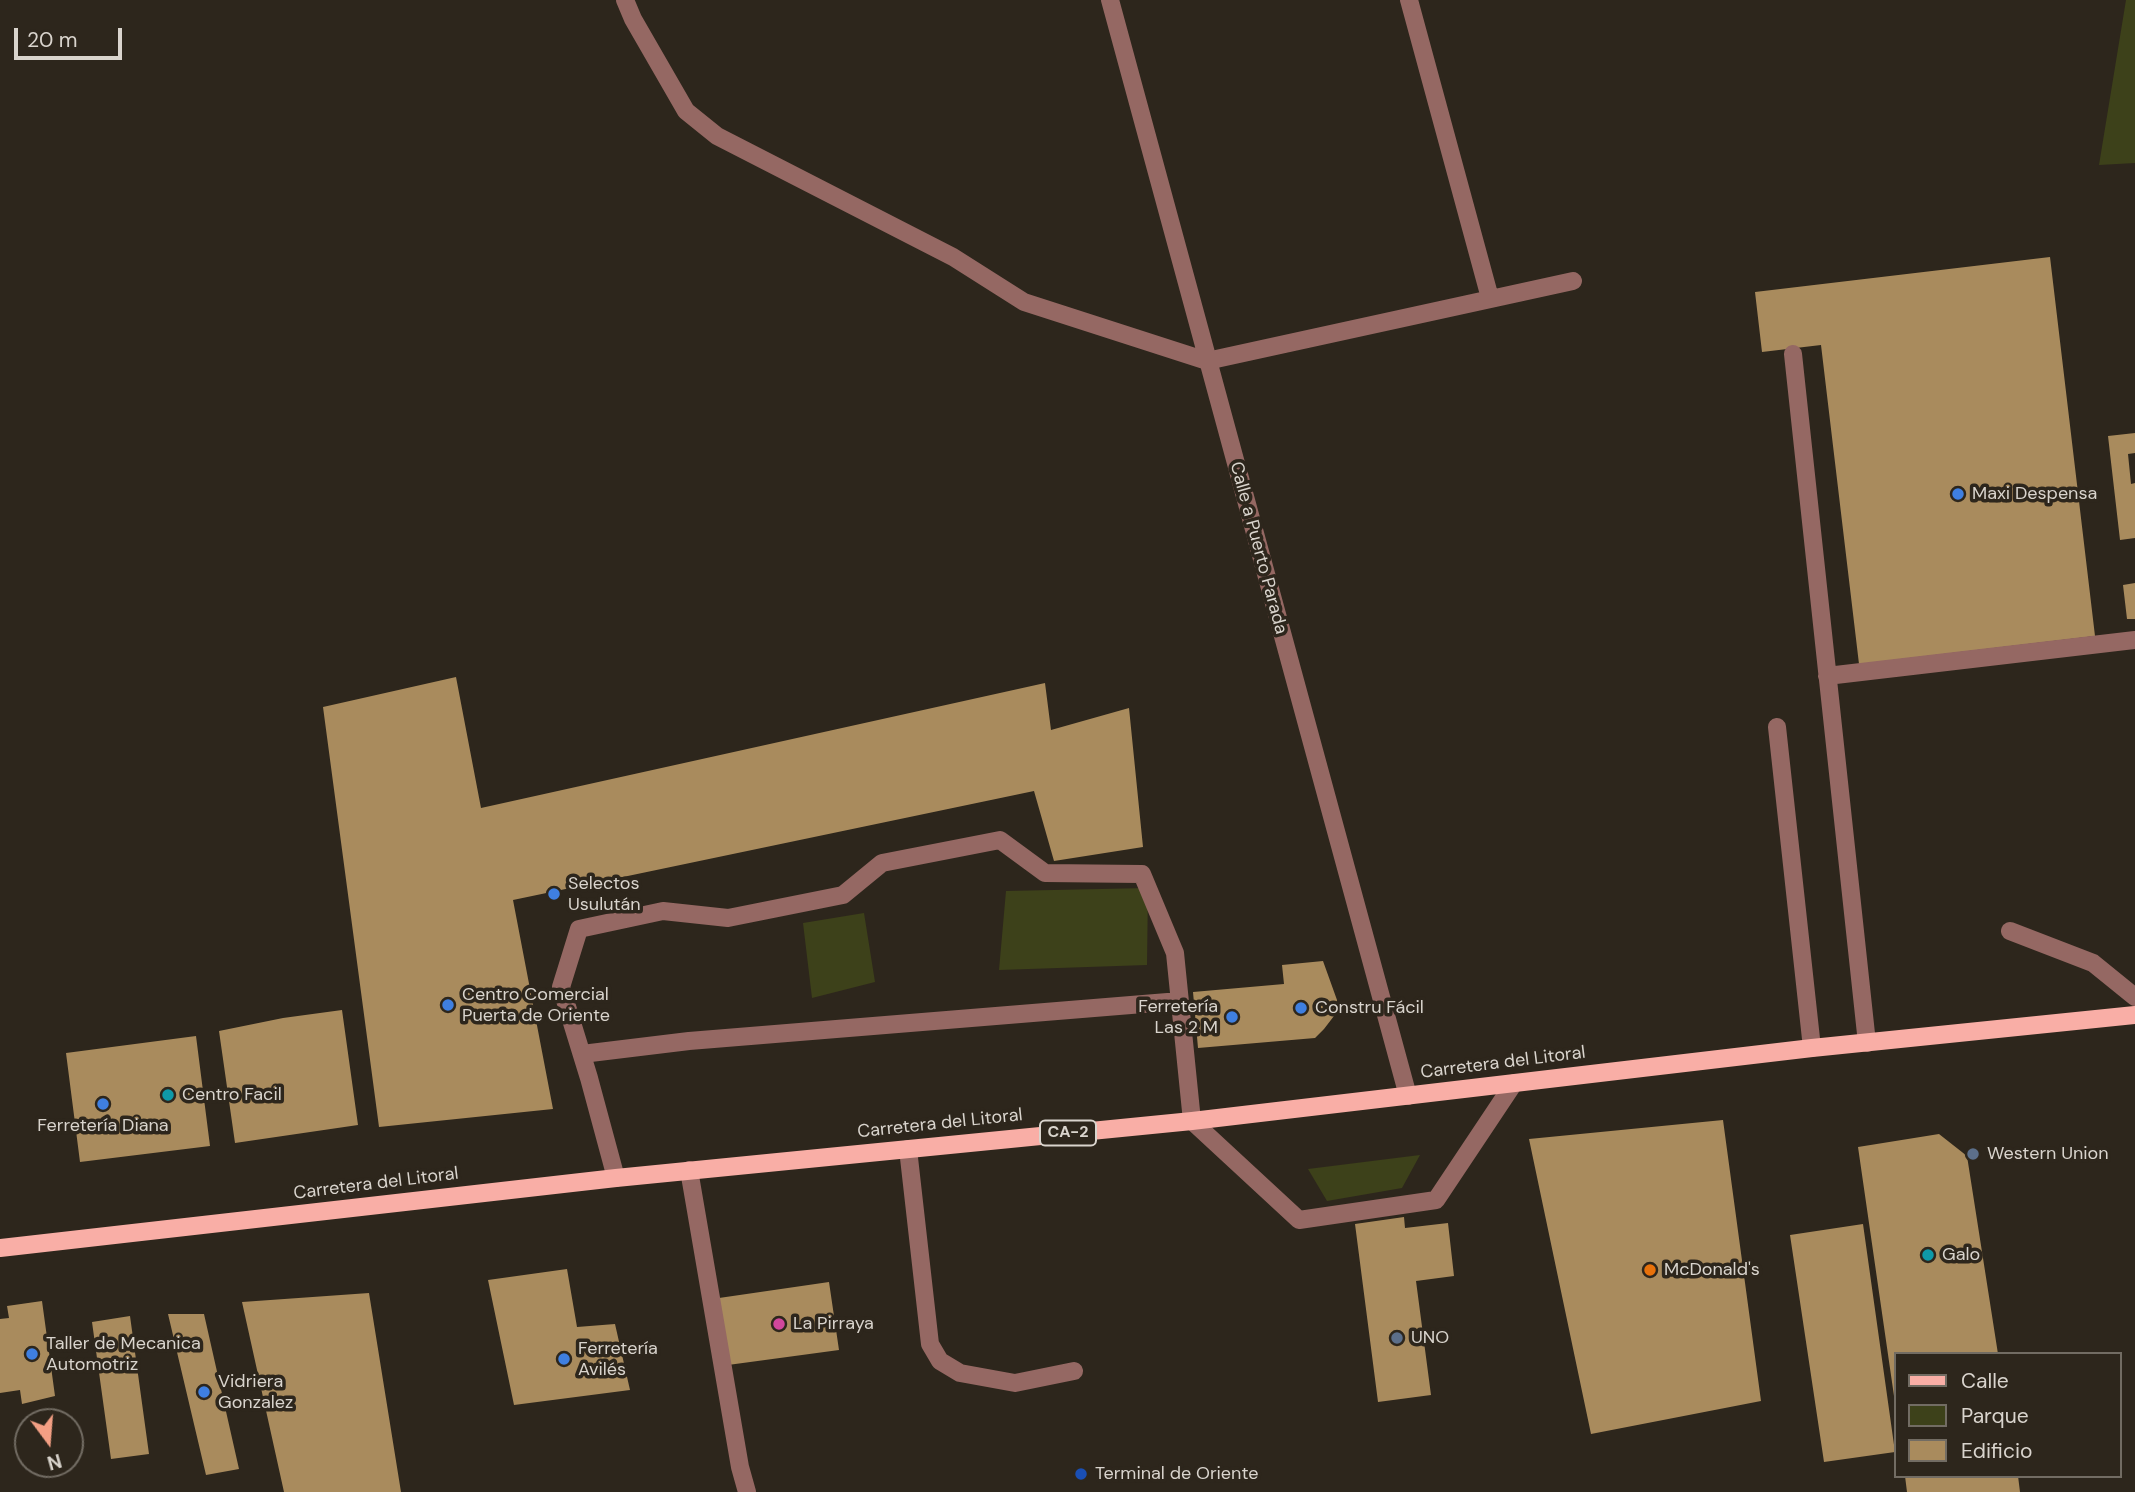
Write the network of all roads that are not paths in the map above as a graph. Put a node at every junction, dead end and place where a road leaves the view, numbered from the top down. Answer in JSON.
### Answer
{"nodes":[{"id":1,"x":625,"y":0,"type":"edge"},
{"id":2,"x":1110,"y":0,"type":"edge"},
{"id":3,"x":1409,"y":0,"type":"edge"},
{"id":4,"x":1573,"y":281,"type":"dead end"},
{"id":5,"x":1490,"y":299,"type":"junction"},
{"id":6,"x":1793,"y":354,"type":"dead end"},
{"id":7,"x":1207,"y":361,"type":"junction"},
{"id":8,"x":2135,"y":639,"type":"edge"},
{"id":9,"x":1827,"y":676,"type":"junction"},
{"id":10,"x":1777,"y":727,"type":"dead end"},
{"id":11,"x":2010,"y":931,"type":"dead end"},
{"id":12,"x":2135,"y":997,"type":"edge"},
{"id":13,"x":1180,"y":1001,"type":"junction"},
{"id":14,"x":2135,"y":1015,"type":"edge"},
{"id":15,"x":1867,"y":1043,"type":"junction"},
{"id":16,"x":1812,"y":1048,"type":"junction"},
{"id":17,"x":582,"y":1054,"type":"junction"},
{"id":18,"x":1514,"y":1083,"type":"junction"},
{"id":19,"x":1408,"y":1096,"type":"junction"},
{"id":20,"x":1192,"y":1121,"type":"junction"},
{"id":21,"x":908,"y":1149,"type":"junction"},
{"id":22,"x":689,"y":1170,"type":"junction"},
{"id":23,"x":616,"y":1178,"type":"junction"},
{"id":24,"x":0,"y":1248,"type":"edge"},
{"id":25,"x":1074,"y":1371,"type":"dead end"},
{"id":26,"x":747,"y":1492,"type":"edge"}],
"edges":[{"from":1,"to":7,"type":"street"},
{"from":2,"to":7,"type":"street","name":"Calle a Puerto Parada"},
{"from":3,"to":5,"type":"street"},
{"from":4,"to":5,"type":"street"},
{"from":5,"to":7,"type":"street"},
{"from":6,"to":9,"type":"street"},
{"from":7,"to":19,"type":"street","name":"Calle a Puerto Parada"},
{"from":8,"to":9,"type":"street"},
{"from":9,"to":15,"type":"street"},
{"from":10,"to":16,"type":"street"},
{"from":11,"to":12,"type":"street"},
{"from":13,"to":17,"type":"street"},
{"from":13,"to":17,"type":"street"},
{"from":13,"to":20,"type":"street"},
{"from":14,"to":15,"type":"main road","name":"Carretera del Litoral","number":"CA-2"},
{"from":15,"to":16,"type":"main road","name":"Carretera del Litoral","number":"CA-2"},
{"from":16,"to":18,"type":"main road","name":"Carretera del Litoral","number":"CA-2"},
{"from":17,"to":23,"type":"street"},
{"from":18,"to":19,"type":"main road","name":"Carretera del Litoral","number":"CA-2"},
{"from":18,"to":20,"type":"street"},
{"from":19,"to":20,"type":"main road","name":"Carretera del Litoral","number":"CA-2"},
{"from":20,"to":21,"type":"main road","name":"Carretera del Litoral","number":"CA-2"},
{"from":21,"to":22,"type":"main road","name":"Carretera del Litoral","number":"CA-2"},
{"from":21,"to":25,"type":"street"},
{"from":22,"to":23,"type":"main road","name":"Carretera del Litoral","number":"CA-2"},
{"from":22,"to":26,"type":"street"},
{"from":23,"to":24,"type":"main road","name":"Carretera del Litoral","number":"CA-2"}]}
